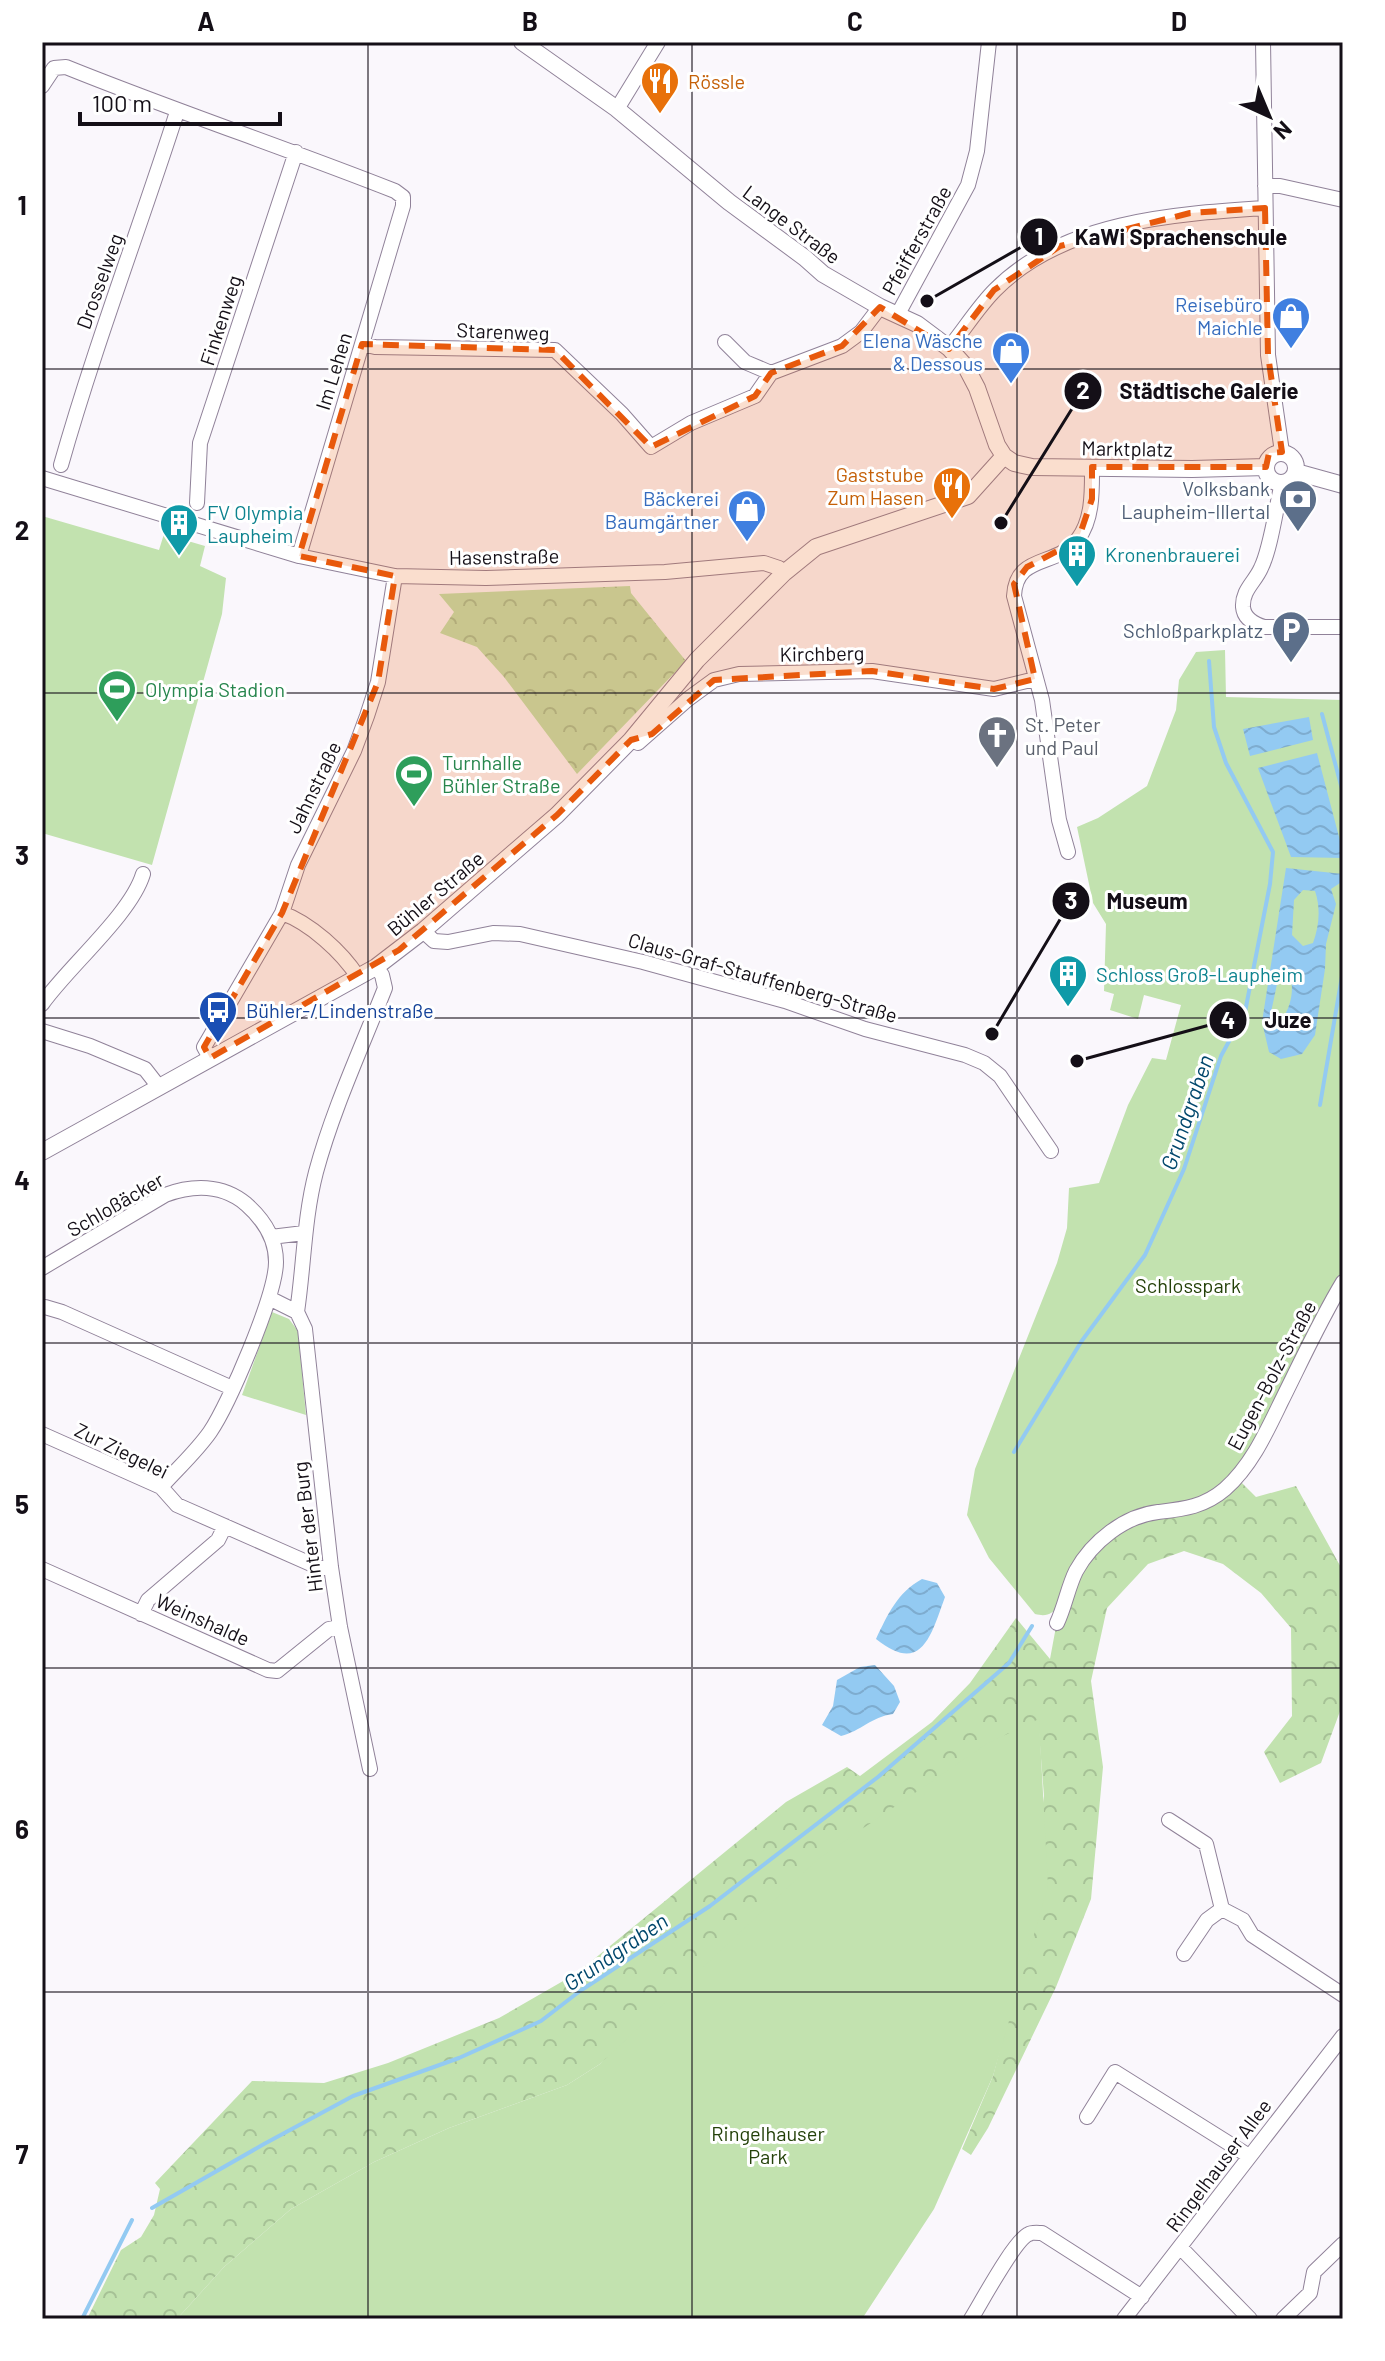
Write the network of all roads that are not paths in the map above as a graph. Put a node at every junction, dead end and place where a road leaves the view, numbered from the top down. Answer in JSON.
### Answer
{"nodes":[{"id":1,"x":522,"y":42,"type":"edge"},
{"id":2,"x":658,"y":42,"type":"edge"},
{"id":3,"x":989,"y":42,"type":"edge"},
{"id":4,"x":1263,"y":42,"type":"edge"},
{"id":5,"x":42,"y":86,"type":"edge"},
{"id":6,"x":617,"y":109,"type":"junction"},
{"id":7,"x":177,"y":112,"type":"junction"},
{"id":8,"x":296,"y":152,"type":"junction"},
{"id":9,"x":1265,"y":186,"type":"junction"},
{"id":10,"x":1343,"y":200,"type":"edge"},
{"id":11,"x":1265,"y":208,"type":"junction"},
{"id":12,"x":880,"y":307,"type":"junction"},
{"id":13,"x":898,"y":314,"type":"junction"},
{"id":14,"x":725,"y":342,"type":"dead end"},
{"id":15,"x":362,"y":344,"type":"junction"},
{"id":16,"x":949,"y":348,"type":"junction"},
{"id":17,"x":771,"y":373,"type":"junction"},
{"id":18,"x":1282,"y":452,"type":"junction"},
{"id":19,"x":1004,"y":456,"type":"junction"},
{"id":20,"x":61,"y":465,"type":"dead end"},
{"id":21,"x":1092,"y":467,"type":"junction"},
{"id":22,"x":1266,"y":467,"type":"junction"},
{"id":23,"x":1296,"y":472,"type":"junction"},
{"id":24,"x":42,"y":478,"type":"edge"},
{"id":25,"x":1282,"y":483,"type":"junction"},
{"id":26,"x":1343,"y":485,"type":"edge"},
{"id":27,"x":197,"y":503,"type":"dead end"},
{"id":28,"x":299,"y":556,"type":"junction"},
{"id":29,"x":784,"y":573,"type":"junction"},
{"id":30,"x":395,"y":576,"type":"junction"},
{"id":31,"x":1343,"y":627,"type":"edge"},
{"id":32,"x":1035,"y":679,"type":"junction"},
{"id":33,"x":631,"y":740,"type":"junction"},
{"id":34,"x":1068,"y":852,"type":"dead end"},
{"id":35,"x":143,"y":874,"type":"dead end"},
{"id":36,"x":282,"y":913,"type":"junction"},
{"id":37,"x":423,"y":931,"type":"junction"},
{"id":38,"x":376,"y":967,"type":"junction"},
{"id":39,"x":358,"y":977,"type":"junction"},
{"id":40,"x":42,"y":1004,"type":"edge"},
{"id":41,"x":42,"y":1031,"type":"edge"},
{"id":42,"x":210,"y":1058,"type":"junction"},
{"id":43,"x":159,"y":1087,"type":"junction"},
{"id":44,"x":1051,"y":1151,"type":"dead end"},
{"id":45,"x":42,"y":1152,"type":"edge"},
{"id":46,"x":304,"y":1233,"type":"junction"},
{"id":47,"x":271,"y":1237,"type":"junction"},
{"id":48,"x":42,"y":1268,"type":"edge"},
{"id":49,"x":1343,"y":1282,"type":"edge"},
{"id":50,"x":269,"y":1298,"type":"junction"},
{"id":51,"x":43,"y":1306,"type":"edge"},
{"id":52,"x":297,"y":1312,"type":"junction"},
{"id":53,"x":232,"y":1388,"type":"junction"},
{"id":54,"x":42,"y":1434,"type":"edge"},
{"id":55,"x":161,"y":1487,"type":"junction"},
{"id":56,"x":225,"y":1526,"type":"junction"},
{"id":57,"x":331,"y":1567,"type":"junction"},
{"id":58,"x":42,"y":1569,"type":"edge"},
{"id":59,"x":141,"y":1614,"type":"junction"},
{"id":60,"x":1057,"y":1623,"type":"dead end"},
{"id":61,"x":340,"y":1627,"type":"junction"},
{"id":62,"x":370,"y":1769,"type":"dead end"},
{"id":63,"x":1169,"y":1820,"type":"dead end"},
{"id":64,"x":1222,"y":1909,"type":"junction"},
{"id":65,"x":1184,"y":1954,"type":"dead end"},
{"id":66,"x":1343,"y":1995,"type":"edge"},
{"id":67,"x":1343,"y":2036,"type":"edge"},
{"id":68,"x":1087,"y":2117,"type":"dead end"},
{"id":69,"x":1249,"y":2156,"type":"junction"},
{"id":70,"x":1343,"y":2244,"type":"edge"},
{"id":71,"x":1180,"y":2247,"type":"junction"},
{"id":72,"x":1142,"y":2297,"type":"junction"},
{"id":73,"x":971,"y":2319,"type":"edge"},
{"id":74,"x":1124,"y":2319,"type":"edge"},
{"id":75,"x":1250,"y":2319,"type":"edge"},
{"id":76,"x":1283,"y":2319,"type":"edge"}],
"edges":[{"from":1,"to":6,"type":"street","name":"Lange Straße"},
{"from":2,"to":6,"type":"street"},
{"from":3,"to":13,"type":"street","name":"Pfeifferstraße"},
{"from":4,"to":9,"type":"street"},
{"from":5,"to":7,"type":"street"},
{"from":6,"to":12,"type":"street","name":"Lange Straße"},
{"from":7,"to":8,"type":"street"},
{"from":7,"to":20,"type":"street","name":"Drosselweg"},
{"from":8,"to":15,"type":"street","name":"Im Lehen"},
{"from":8,"to":27,"type":"street","name":"Finkenweg"},
{"from":9,"to":10,"type":"street"},
{"from":9,"to":11,"type":"street"},
{"from":11,"to":16,"type":"street"},
{"from":11,"to":18,"type":"street"},
{"from":12,"to":13,"type":"street","name":"Lange Straße"},
{"from":12,"to":17,"type":"street"},
{"from":13,"to":16,"type":"street","name":"Lange Straße"},
{"from":14,"to":17,"type":"street"},
{"from":15,"to":17,"type":"street","name":"Starenweg"},
{"from":15,"to":28,"type":"street","name":"Im Lehen"},
{"from":16,"to":19,"type":"street","name":"Lange Straße"},
{"from":18,"to":22,"type":"street"},
{"from":18,"to":23,"type":"street"},
{"from":19,"to":21,"type":"street","name":"Marktplatz"},
{"from":19,"to":29,"type":"street"},
{"from":21,"to":22,"type":"street","name":"Marktplatz"},
{"from":21,"to":32,"type":"street"},
{"from":22,"to":25,"type":"street"},
{"from":23,"to":25,"type":"street"},
{"from":23,"to":26,"type":"street"},
{"from":24,"to":28,"type":"street","name":"Hasenstraße"},
{"from":25,"to":31,"type":"street"},
{"from":28,"to":30,"type":"street","name":"Hasenstraße"},
{"from":29,"to":30,"type":"street","name":"Hasenstraße"},
{"from":29,"to":33,"type":"street","name":"Bühler Straße"},
{"from":30,"to":36,"type":"street","name":"Jahnstraße"},
{"from":32,"to":33,"type":"street","name":"Kirchberg"},
{"from":32,"to":34,"type":"street"},
{"from":33,"to":37,"type":"street","name":"Bühler Straße"},
{"from":35,"to":40,"type":"street"},
{"from":36,"to":39,"type":"street"},
{"from":36,"to":42,"type":"street","name":"Jahnstraße"},
{"from":37,"to":38,"type":"street","name":"Bühler Straße"},
{"from":37,"to":44,"type":"street","name":"Claus-Graf-Stauffenberg-Straße"},
{"from":38,"to":39,"type":"street","name":"Bühler Straße"},
{"from":38,"to":46,"type":"street"},
{"from":39,"to":42,"type":"street","name":"Bühler Straße"},
{"from":41,"to":43,"type":"street"},
{"from":42,"to":43,"type":"street","name":"Bühler Straße"},
{"from":43,"to":45,"type":"street","name":"Bühler Straße"},
{"from":46,"to":47,"type":"street"},
{"from":46,"to":52,"type":"street"},
{"from":47,"to":48,"type":"street","name":"Schloßäcker"},
{"from":47,"to":50,"type":"street"},
{"from":49,"to":60,"type":"street","name":"Eugen-Bolz-Straße"},
{"from":50,"to":52,"type":"street"},
{"from":50,"to":53,"type":"street"},
{"from":51,"to":53,"type":"street"},
{"from":52,"to":57,"type":"street","name":"Hinter der Burg"},
{"from":53,"to":55,"type":"street"},
{"from":54,"to":55,"type":"street","name":"Zur Ziegelei"},
{"from":55,"to":56,"type":"street","name":"Zur Ziegelei"},
{"from":56,"to":57,"type":"street","name":"Zur Ziegelei"},
{"from":56,"to":59,"type":"street"},
{"from":57,"to":61,"type":"street","name":"Hinter der Burg"},
{"from":58,"to":59,"type":"street","name":"Weinshalde"},
{"from":59,"to":61,"type":"street","name":"Weinshalde"},
{"from":61,"to":62,"type":"street","name":"Hinter der Burg"},
{"from":63,"to":64,"type":"street"},
{"from":64,"to":65,"type":"street"},
{"from":64,"to":66,"type":"street"},
{"from":67,"to":69,"type":"street","name":"Ringelhauser Allee"},
{"from":68,"to":69,"type":"street"},
{"from":69,"to":71,"type":"street","name":"Ringelhauser Allee"},
{"from":70,"to":76,"type":"street"},
{"from":71,"to":72,"type":"street","name":"Ringelhauser Allee"},
{"from":71,"to":75,"type":"street"},
{"from":72,"to":73,"type":"street"},
{"from":72,"to":74,"type":"street","name":"Ringelhauser Allee"}]}
